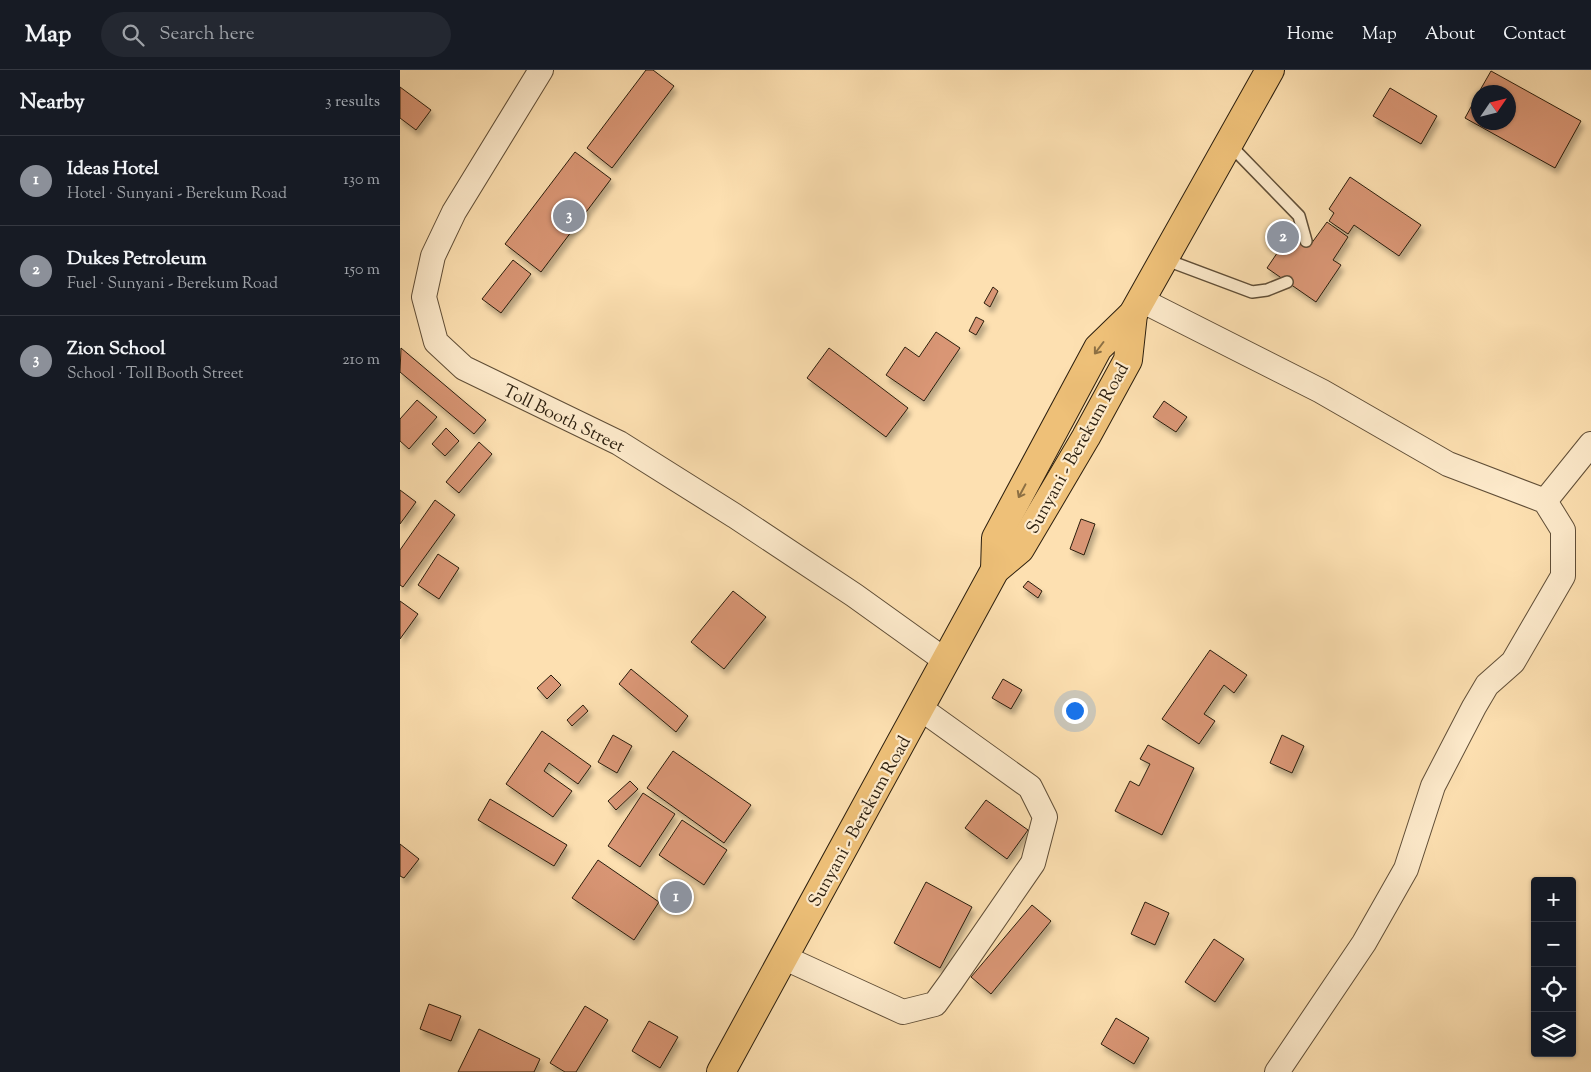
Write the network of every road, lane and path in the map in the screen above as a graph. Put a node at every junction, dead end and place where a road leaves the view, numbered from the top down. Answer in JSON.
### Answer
{"nodes":[{"id":1,"x":541,"y":70,"type":"edge"},
{"id":2,"x":1270,"y":70,"type":"edge"},
{"id":3,"x":1229,"y":144,"type":"junction"},
{"id":4,"x":1306,"y":241,"type":"dead end"},
{"id":5,"x":1164,"y":259,"type":"junction"},
{"id":6,"x":1287,"y":282,"type":"dead end"},
{"id":7,"x":1137,"y":307,"type":"junction"},
{"id":8,"x":1591,"y":444,"type":"edge"},
{"id":9,"x":1545,"y":501,"type":"junction"},
{"id":10,"x":946,"y":661,"type":"junction"},
{"id":11,"x":920,"y":708,"type":"junction"},
{"id":12,"x":785,"y":958,"type":"junction"},
{"id":13,"x":722,"y":1072,"type":"edge"},
{"id":14,"x":1277,"y":1072,"type":"edge"}],
"edges":[{"from":1,"to":10,"type":"street","name":"Toll Booth Street"},
{"from":2,"to":3,"type":"main road","name":"Sunyani - Berekum Road"},
{"from":3,"to":4,"type":"lane"},
{"from":3,"to":5,"type":"main road","name":"Sunyani - Berekum Road"},
{"from":5,"to":6,"type":"lane"},
{"from":5,"to":7,"type":"main road","name":"Sunyani - Berekum Road"},
{"from":7,"to":9,"type":"street"},
{"from":7,"to":10,"type":"main road","name":"Sunyani - Berekum Road"},
{"from":8,"to":9,"type":"street"},
{"from":9,"to":14,"type":"street"},
{"from":10,"to":11,"type":"main road","name":"Sunyani - Berekum Road"},
{"from":11,"to":12,"type":"main road","name":"Sunyani - Berekum Road"},
{"from":11,"to":12,"type":"street"},
{"from":12,"to":13,"type":"main road","name":"Sunyani - Berekum Road"}]}
